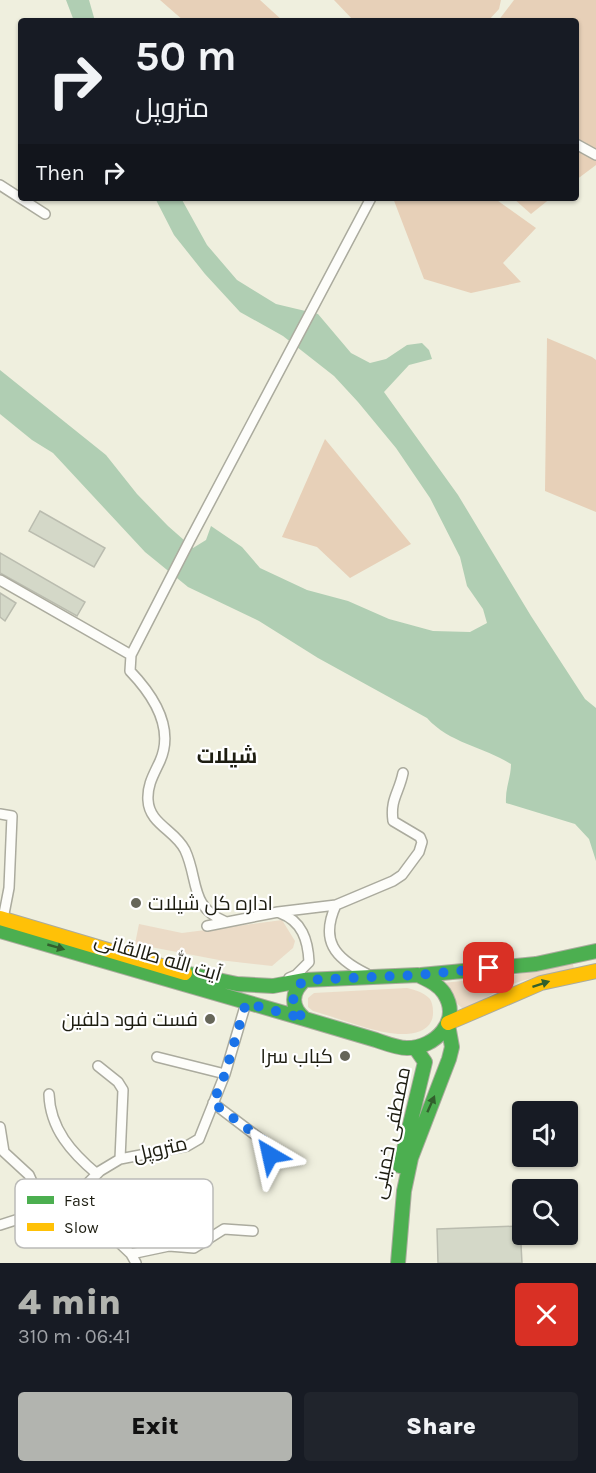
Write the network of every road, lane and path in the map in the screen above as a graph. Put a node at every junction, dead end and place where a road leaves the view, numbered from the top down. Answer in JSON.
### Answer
{"nodes":[{"id":1,"x":579,"y":146,"type":"edge"},
{"id":2,"x":596,"y":154,"type":"edge"},
{"id":3,"x":0,"y":185,"type":"edge"},
{"id":4,"x":18,"y":197,"type":"edge"},
{"id":5,"x":25,"y":201,"type":"edge"},
{"id":6,"x":369,"y":201,"type":"edge"},
{"id":7,"x":45,"y":214,"type":"dead end"},
{"id":8,"x":0,"y":580,"type":"edge"},
{"id":9,"x":131,"y":655,"type":"junction"},
{"id":10,"x":403,"y":772,"type":"dead end"},
{"id":11,"x":0,"y":814,"type":"edge"},
{"id":12,"x":336,"y":905,"type":"junction"},
{"id":13,"x":278,"y":912,"type":"junction"},
{"id":14,"x":1,"y":922,"type":"edge"},
{"id":15,"x":226,"y":922,"type":"junction"},
{"id":16,"x":207,"y":926,"type":"dead end"},
{"id":17,"x":596,"y":951,"type":"edge"},
{"id":18,"x":596,"y":971,"type":"edge"},
{"id":19,"x":418,"y":975,"type":"junction"},
{"id":20,"x":372,"y":977,"type":"junction"},
{"id":21,"x":305,"y":980,"type":"junction"},
{"id":22,"x":256,"y":986,"type":"junction"},
{"id":23,"x":273,"y":986,"type":"junction"},
{"id":24,"x":246,"y":1003,"type":"junction"},
{"id":25,"x":271,"y":1009,"type":"junction"},
{"id":26,"x":305,"y":1019,"type":"junction"},
{"id":27,"x":448,"y":1024,"type":"junction"},
{"id":28,"x":416,"y":1049,"type":"junction"},
{"id":29,"x":157,"y":1057,"type":"dead end"},
{"id":30,"x":425,"y":1062,"type":"junction"},
{"id":31,"x":98,"y":1066,"type":"dead end"},
{"id":32,"x":446,"y":1070,"type":"junction"},
{"id":33,"x":225,"y":1074,"type":"junction"},
{"id":34,"x":49,"y":1094,"type":"dead end"},
{"id":35,"x":213,"y":1103,"type":"junction"},
{"id":36,"x":0,"y":1127,"type":"edge"},
{"id":37,"x":2,"y":1152,"type":"edge"},
{"id":38,"x":120,"y":1159,"type":"junction"},
{"id":39,"x":273,"y":1167,"type":"dead end"},
{"id":40,"x":97,"y":1174,"type":"junction"},
{"id":41,"x":31,"y":1179,"type":"edge"},
{"id":42,"x":92,"y":1179,"type":"edge"},
{"id":43,"x":15,"y":1220,"type":"edge"},
{"id":44,"x":0,"y":1224,"type":"edge"},
{"id":45,"x":253,"y":1231,"type":"dead end"},
{"id":46,"x":213,"y":1236,"type":"edge"},
{"id":47,"x":125,"y":1248,"type":"edge"},
{"id":48,"x":160,"y":1248,"type":"edge"},
{"id":49,"x":131,"y":1254,"type":"junction"},
{"id":50,"x":136,"y":1263,"type":"edge"},
{"id":51,"x":392,"y":1263,"type":"edge"},
{"id":52,"x":398,"y":1263,"type":"edge"}],
"edges":[{"from":1,"to":2,"type":"street"},
{"from":3,"to":4,"type":"street"},
{"from":5,"to":7,"type":"street"},
{"from":6,"to":9,"type":"street"},
{"from":8,"to":9,"type":"street"},
{"from":9,"to":15,"type":"street"},
{"from":10,"to":12,"type":"street"},
{"from":11,"to":14,"type":"street"},
{"from":12,"to":13,"type":"street"},
{"from":12,"to":20,"type":"street"},
{"from":13,"to":15,"type":"street"},
{"from":13,"to":23,"type":"street"},
{"from":14,"to":22,"type":"main road","name":"آیت الله طالقانی"},
{"from":14,"to":24,"type":"main road","name":"آیت الله طالقانی","one_way":true},
{"from":15,"to":16,"type":"street"},
{"from":17,"to":19,"type":"main road","name":"آیت الله طالقانی"},
{"from":27,"to":18,"type":"main road","one_way":true},
{"from":19,"to":20,"type":"main road","name":"آیت الله طالقانی"},
{"from":19,"to":27,"type":"main road","name":"مصطفی خمینی"},
{"from":20,"to":21,"type":"main road","name":"آیت الله طالقانی"},
{"from":21,"to":23,"type":"main road","name":"آیت الله طالقانی"},
{"from":21,"to":26,"type":"main road"},
{"from":22,"to":23,"type":"main road","name":"آیت الله طالقانی"},
{"from":22,"to":25,"type":"main road"},
{"from":24,"to":25,"type":"main road","name":"آیت الله طالقانی"},
{"from":24,"to":33,"type":"street","name":"متروپل"},
{"from":25,"to":26,"type":"main road","name":"آیت الله طالقانی"},
{"from":26,"to":28,"type":"main road","name":"آیت الله طالقانی"},
{"from":27,"to":28,"type":"main road"},
{"from":27,"to":32,"type":"main road","name":"مصطفی خمینی"},
{"from":28,"to":30,"type":"main road","name":"مصطفی خمینی"},
{"from":29,"to":33,"type":"street"},
{"from":30,"to":32,"type":"main road"},
{"from":30,"to":51,"type":"main road","name":"مصطفی خمینی"},
{"from":31,"to":38,"type":"street"},
{"from":52,"to":32,"type":"main road","name":"مصطفی خمینی","one_way":true},
{"from":33,"to":35,"type":"street","name":"متروپل"},
{"from":34,"to":40,"type":"street"},
{"from":35,"to":38,"type":"street","name":"متروپل"},
{"from":35,"to":39,"type":"street"},
{"from":36,"to":37,"type":"street"},
{"from":37,"to":41,"type":"street"},
{"from":38,"to":40,"type":"street","name":"متروپل"},
{"from":40,"to":42,"type":"street","name":"متروپل"},
{"from":43,"to":44,"type":"street"},
{"from":45,"to":46,"type":"street"},
{"from":47,"to":49,"type":"street"},
{"from":48,"to":49,"type":"street"},
{"from":49,"to":50,"type":"street"}]}
